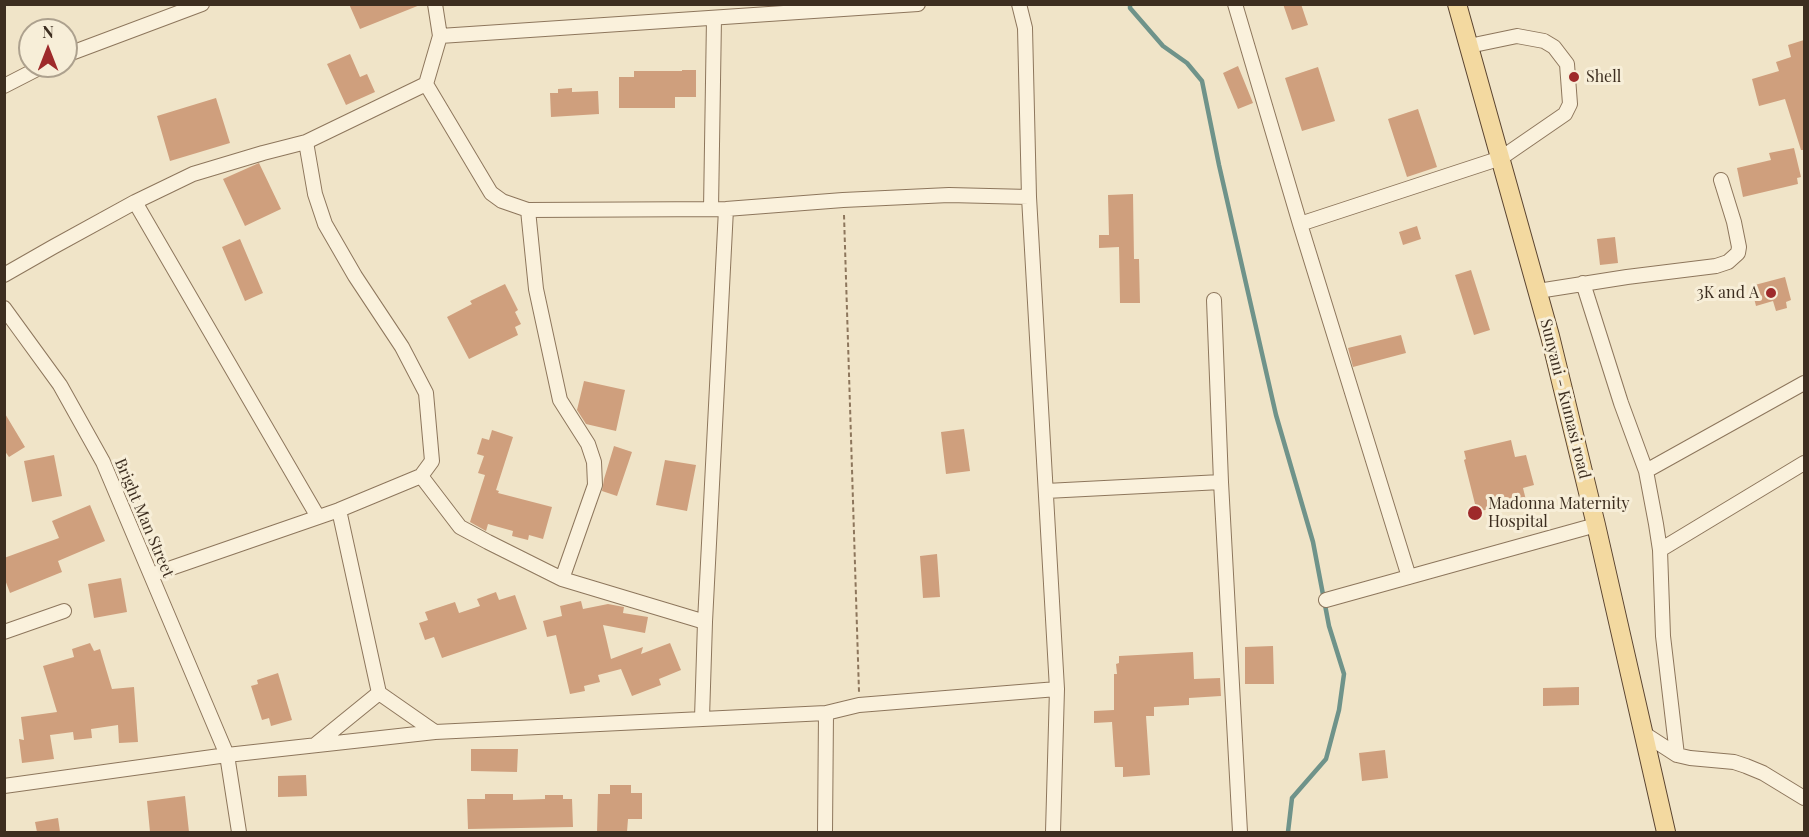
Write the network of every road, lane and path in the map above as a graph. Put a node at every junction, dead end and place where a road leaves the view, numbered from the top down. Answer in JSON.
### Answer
{"nodes":[{"id":1,"x":202,"y":4,"type":"edge"},
{"id":2,"x":435,"y":4,"type":"edge"},
{"id":3,"x":918,"y":4,"type":"edge"},
{"id":4,"x":1019,"y":4,"type":"edge"},
{"id":5,"x":1235,"y":4,"type":"edge"},
{"id":6,"x":1457,"y":4,"type":"edge"},
{"id":7,"x":714,"y":18,"type":"junction"},
{"id":8,"x":440,"y":36,"type":"junction"},
{"id":9,"x":1469,"y":46,"type":"junction"},
{"id":10,"x":78,"y":50,"type":"edge"},
{"id":11,"x":20,"y":78,"type":"edge"},
{"id":12,"x":426,"y":84,"type":"junction"},
{"id":13,"x":4,"y":86,"type":"edge"},
{"id":14,"x":306,"y":142,"type":"junction"},
{"id":15,"x":1501,"y":158,"type":"junction"},
{"id":16,"x":1721,"y":180,"type":"dead end"},
{"id":17,"x":1029,"y":197,"type":"junction"},
{"id":18,"x":843,"y":200,"type":"junction"},
{"id":19,"x":135,"y":202,"type":"junction"},
{"id":20,"x":726,"y":208,"type":"junction"},
{"id":21,"x":711,"y":209,"type":"junction"},
{"id":22,"x":528,"y":210,"type":"junction"},
{"id":23,"x":1300,"y":224,"type":"junction"},
{"id":24,"x":4,"y":275,"type":"edge"},
{"id":25,"x":1583,"y":283,"type":"junction"},
{"id":26,"x":1538,"y":291,"type":"junction"},
{"id":27,"x":1214,"y":300,"type":"dead end"},
{"id":28,"x":4,"y":308,"type":"edge"},
{"id":29,"x":1804,"y":383,"type":"edge"},
{"id":30,"x":1804,"y":464,"type":"edge"},
{"id":31,"x":1646,"y":471,"type":"junction"},
{"id":32,"x":421,"y":476,"type":"junction"},
{"id":33,"x":1221,"y":482,"type":"junction"},
{"id":34,"x":1046,"y":491,"type":"junction"},
{"id":35,"x":339,"y":510,"type":"junction"},
{"id":36,"x":318,"y":517,"type":"junction"},
{"id":37,"x":1596,"y":525,"type":"junction"},
{"id":38,"x":1660,"y":550,"type":"junction"},
{"id":39,"x":151,"y":575,"type":"junction"},
{"id":40,"x":1409,"y":577,"type":"junction"},
{"id":41,"x":562,"y":579,"type":"junction"},
{"id":42,"x":1326,"y":600,"type":"dead end"},
{"id":43,"x":64,"y":611,"type":"dead end"},
{"id":44,"x":705,"y":622,"type":"junction"},
{"id":45,"x":4,"y":632,"type":"edge"},
{"id":46,"x":1057,"y":689,"type":"junction"},
{"id":47,"x":379,"y":693,"type":"junction"},
{"id":48,"x":859,"y":705,"type":"junction"},
{"id":49,"x":826,"y":713,"type":"junction"},
{"id":50,"x":702,"y":717,"type":"junction"},
{"id":51,"x":435,"y":732,"type":"junction"},
{"id":52,"x":1643,"y":733,"type":"junction"},
{"id":53,"x":315,"y":745,"type":"junction"},
{"id":54,"x":227,"y":755,"type":"junction"},
{"id":55,"x":1677,"y":755,"type":"junction"},
{"id":56,"x":4,"y":786,"type":"edge"},
{"id":57,"x":1804,"y":798,"type":"edge"},
{"id":58,"x":239,"y":832,"type":"edge"},
{"id":59,"x":825,"y":832,"type":"edge"},
{"id":60,"x":1053,"y":832,"type":"edge"},
{"id":61,"x":1240,"y":832,"type":"edge"},
{"id":62,"x":1666,"y":832,"type":"edge"}],
"edges":[{"from":1,"to":10,"type":"street"},
{"from":2,"to":8,"type":"street"},
{"from":3,"to":7,"type":"street"},
{"from":4,"to":17,"type":"street"},
{"from":5,"to":23,"type":"street"},
{"from":6,"to":9,"type":"main road","name":"Sunyani - Kumasi road"},
{"from":7,"to":8,"type":"street"},
{"from":7,"to":21,"type":"street"},
{"from":8,"to":12,"type":"street"},
{"from":9,"to":15,"type":"main road","name":"Sunyani - Kumasi road"},
{"from":9,"to":15,"type":"street"},
{"from":11,"to":13,"type":"street"},
{"from":12,"to":14,"type":"street"},
{"from":12,"to":22,"type":"street"},
{"from":14,"to":19,"type":"street"},
{"from":14,"to":32,"type":"street"},
{"from":15,"to":23,"type":"street"},
{"from":15,"to":26,"type":"main road","name":"Sunyani - Kumasi road"},
{"from":16,"to":25,"type":"street"},
{"from":17,"to":18,"type":"street"},
{"from":17,"to":34,"type":"street"},
{"from":18,"to":20,"type":"street"},
{"from":18,"to":48,"type":"path"},
{"from":19,"to":24,"type":"street"},
{"from":19,"to":36,"type":"street"},
{"from":20,"to":21,"type":"street"},
{"from":20,"to":44,"type":"street"},
{"from":21,"to":22,"type":"street"},
{"from":22,"to":41,"type":"street"},
{"from":23,"to":40,"type":"street"},
{"from":25,"to":26,"type":"street"},
{"from":25,"to":31,"type":"street"},
{"from":26,"to":37,"type":"main road","name":"Sunyani - Kumasi road"},
{"from":27,"to":33,"type":"street"},
{"from":28,"to":39,"type":"street","name":"Bright Man Street"},
{"from":29,"to":31,"type":"street"},
{"from":30,"to":38,"type":"street"},
{"from":31,"to":38,"type":"street"},
{"from":32,"to":35,"type":"street"},
{"from":32,"to":41,"type":"street"},
{"from":33,"to":34,"type":"street"},
{"from":33,"to":61,"type":"street"},
{"from":34,"to":46,"type":"street"},
{"from":35,"to":36,"type":"street"},
{"from":35,"to":47,"type":"street"},
{"from":36,"to":39,"type":"street"},
{"from":37,"to":40,"type":"street"},
{"from":37,"to":52,"type":"main road","name":"Sunyani - Kumasi road"},
{"from":38,"to":55,"type":"street"},
{"from":39,"to":54,"type":"street","name":"Bright Man Street"},
{"from":40,"to":42,"type":"street"},
{"from":41,"to":44,"type":"street"},
{"from":43,"to":45,"type":"street"},
{"from":44,"to":50,"type":"street"},
{"from":46,"to":48,"type":"street"},
{"from":46,"to":60,"type":"street"},
{"from":47,"to":51,"type":"street"},
{"from":47,"to":53,"type":"street"},
{"from":48,"to":49,"type":"street"},
{"from":49,"to":50,"type":"street"},
{"from":49,"to":59,"type":"street"},
{"from":50,"to":51,"type":"street"},
{"from":51,"to":53,"type":"street"},
{"from":52,"to":55,"type":"street"},
{"from":52,"to":62,"type":"main road","name":"Sunyani - Kumasi road"},
{"from":53,"to":54,"type":"street"},
{"from":54,"to":56,"type":"street"},
{"from":54,"to":58,"type":"street","name":"Bright Man Street"},
{"from":55,"to":57,"type":"street"}]}
